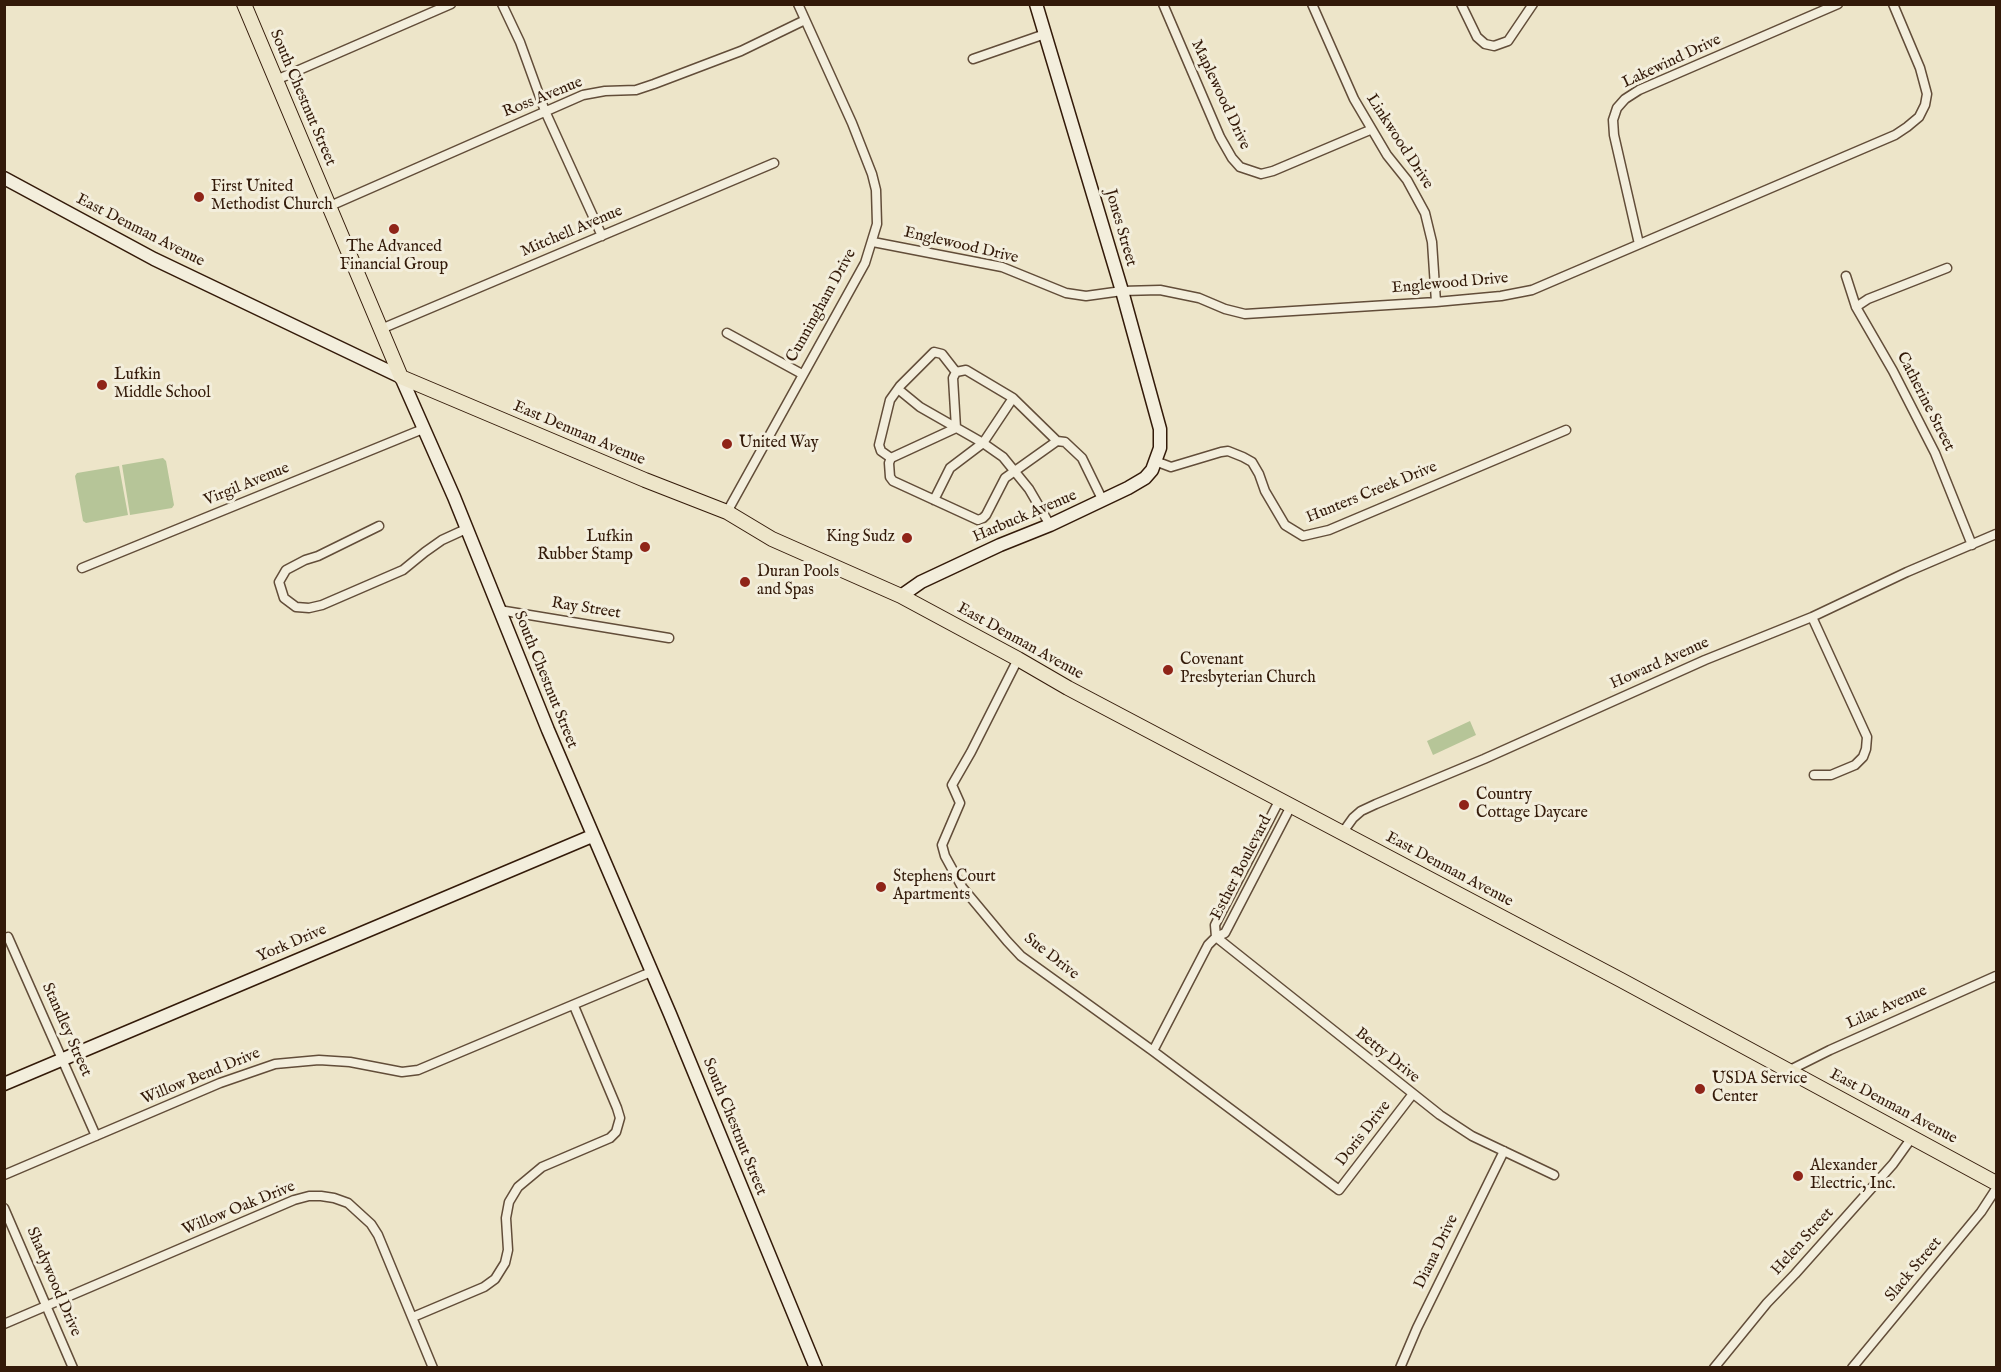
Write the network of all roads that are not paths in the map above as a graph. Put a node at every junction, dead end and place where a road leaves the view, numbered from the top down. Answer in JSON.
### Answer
{"nodes":[{"id":1,"x":244,"y":4,"type":"edge"},
{"id":2,"x":451,"y":4,"type":"edge"},
{"id":3,"x":502,"y":4,"type":"edge"},
{"id":4,"x":798,"y":4,"type":"edge"},
{"id":5,"x":1036,"y":4,"type":"edge"},
{"id":6,"x":1163,"y":4,"type":"edge"},
{"id":7,"x":1312,"y":4,"type":"edge"},
{"id":8,"x":1461,"y":4,"type":"edge"},
{"id":9,"x":1533,"y":4,"type":"edge"},
{"id":10,"x":1838,"y":4,"type":"edge"},
{"id":11,"x":1893,"y":4,"type":"edge"},
{"id":12,"x":806,"y":20,"type":"junction"},
{"id":13,"x":1045,"y":34,"type":"junction"},
{"id":14,"x":973,"y":59,"type":"dead end"},
{"id":15,"x":276,"y":80,"type":"junction"},
{"id":16,"x":545,"y":111,"type":"junction"},
{"id":17,"x":1370,"y":130,"type":"junction"},
{"id":18,"x":774,"y":163,"type":"dead end"},
{"id":19,"x":4,"y":178,"type":"edge"},
{"id":20,"x":330,"y":206,"type":"junction"},
{"id":21,"x":602,"y":236,"type":"junction"},
{"id":22,"x":873,"y":242,"type":"junction"},
{"id":23,"x":1639,"y":244,"type":"junction"},
{"id":24,"x":1947,"y":268,"type":"dead end"},
{"id":25,"x":1846,"y":276,"type":"dead end"},
{"id":26,"x":1122,"y":291,"type":"junction"},
{"id":27,"x":1436,"y":302,"type":"junction"},
{"id":28,"x":1856,"y":307,"type":"junction"},
{"id":29,"x":381,"y":329,"type":"junction"},
{"id":30,"x":727,"y":333,"type":"dead end"},
{"id":31,"x":956,"y":372,"type":"junction"},
{"id":32,"x":802,"y":374,"type":"junction"},
{"id":33,"x":401,"y":377,"type":"junction"},
{"id":34,"x":898,"y":389,"type":"junction"},
{"id":35,"x":1013,"y":398,"type":"junction"},
{"id":36,"x":956,"y":428,"type":"junction"},
{"id":37,"x":423,"y":429,"type":"junction"},
{"id":38,"x":1566,"y":430,"type":"dead end"},
{"id":39,"x":1057,"y":441,"type":"junction"},
{"id":40,"x":983,"y":443,"type":"junction"},
{"id":41,"x":891,"y":458,"type":"junction"},
{"id":42,"x":1155,"y":461,"type":"junction"},
{"id":43,"x":1016,"y":470,"type":"junction"},
{"id":44,"x":934,"y":500,"type":"junction"},
{"id":45,"x":1103,"y":501,"type":"junction"},
{"id":46,"x":727,"y":512,"type":"junction"},
{"id":47,"x":1050,"y":525,"type":"junction"},
{"id":48,"x":379,"y":526,"type":"dead end"},
{"id":49,"x":466,"y":529,"type":"junction"},
{"id":50,"x":1996,"y":534,"type":"edge"},
{"id":51,"x":1972,"y":545,"type":"junction"},
{"id":52,"x":82,"y":568,"type":"dead end"},
{"id":53,"x":901,"y":596,"type":"junction"},
{"id":54,"x":499,"y":610,"type":"junction"},
{"id":55,"x":1812,"y":617,"type":"junction"},
{"id":56,"x":669,"y":638,"type":"dead end"},
{"id":57,"x":1018,"y":659,"type":"junction"},
{"id":58,"x":1814,"y":775,"type":"dead end"},
{"id":59,"x":1285,"y":804,"type":"junction"},
{"id":60,"x":1343,"y":832,"type":"junction"},
{"id":61,"x":592,"y":836,"type":"junction"},
{"id":62,"x":8,"y":937,"type":"dead end"},
{"id":63,"x":1216,"y":937,"type":"junction"},
{"id":64,"x":651,"y":972,"type":"junction"},
{"id":65,"x":1996,"y":976,"type":"edge"},
{"id":66,"x":574,"y":1006,"type":"junction"},
{"id":67,"x":1153,"y":1051,"type":"junction"},
{"id":68,"x":63,"y":1059,"type":"junction"},
{"id":69,"x":1790,"y":1070,"type":"junction"},
{"id":70,"x":4,"y":1084,"type":"edge"},
{"id":71,"x":1412,"y":1095,"type":"junction"},
{"id":72,"x":96,"y":1136,"type":"junction"},
{"id":73,"x":1913,"y":1136,"type":"junction"},
{"id":74,"x":1504,"y":1151,"type":"junction"},
{"id":75,"x":4,"y":1175,"type":"edge"},
{"id":76,"x":1554,"y":1175,"type":"dead end"},
{"id":77,"x":1996,"y":1183,"type":"edge"},
{"id":78,"x":1996,"y":1189,"type":"edge"},
{"id":79,"x":1339,"y":1190,"type":"joint"},
{"id":80,"x":4,"y":1208,"type":"edge"},
{"id":81,"x":47,"y":1306,"type":"junction"},
{"id":82,"x":412,"y":1317,"type":"junction"},
{"id":83,"x":4,"y":1324,"type":"edge"},
{"id":84,"x":73,"y":1368,"type":"edge"},
{"id":85,"x":433,"y":1368,"type":"edge"},
{"id":86,"x":816,"y":1368,"type":"edge"},
{"id":87,"x":1400,"y":1368,"type":"edge"},
{"id":88,"x":1714,"y":1368,"type":"edge"},
{"id":89,"x":1852,"y":1368,"type":"edge"}],
"edges":[{"from":1,"to":15,"type":"main road","name":"South Chestnut Street"},
{"from":2,"to":15,"type":"street"},
{"from":3,"to":16,"type":"street"},
{"from":4,"to":12,"type":"street","name":"Cunningham Drive"},
{"from":5,"to":13,"type":"main road","name":"Jones Street"},
{"from":6,"to":17,"type":"street","name":"Maplewood Drive"},
{"from":7,"to":17,"type":"street","name":"Linkwood Drive"},
{"from":8,"to":9,"type":"street"},
{"from":10,"to":23,"type":"street","name":"Lakewind Drive"},
{"from":11,"to":23,"type":"street","name":"Englewood Drive"},
{"from":12,"to":16,"type":"street","name":"Ross Avenue"},
{"from":12,"to":22,"type":"street","name":"Cunningham Drive"},
{"from":13,"to":14,"type":"street"},
{"from":13,"to":26,"type":"main road","name":"Jones Street"},
{"from":15,"to":20,"type":"main road","name":"South Chestnut Street"},
{"from":16,"to":20,"type":"street","name":"Ross Avenue"},
{"from":16,"to":21,"type":"street"},
{"from":17,"to":27,"type":"street","name":"Linkwood Drive"},
{"from":18,"to":21,"type":"street","name":"Mitchell Avenue"},
{"from":19,"to":33,"type":"main road","name":"East Denman Avenue"},
{"from":20,"to":29,"type":"main road","name":"South Chestnut Street"},
{"from":21,"to":29,"type":"street","name":"Mitchell Avenue"},
{"from":22,"to":26,"type":"street","name":"Englewood Drive"},
{"from":22,"to":32,"type":"street","name":"Cunningham Drive"},
{"from":23,"to":27,"type":"street","name":"Englewood Drive"},
{"from":24,"to":28,"type":"street"},
{"from":25,"to":28,"type":"street","name":"Catherine Street"},
{"from":26,"to":27,"type":"street","name":"Englewood Drive"},
{"from":26,"to":42,"type":"main road","name":"Jones Street"},
{"from":28,"to":51,"type":"street","name":"Catherine Street"},
{"from":29,"to":33,"type":"main road","name":"South Chestnut Street"},
{"from":30,"to":32,"type":"street"},
{"from":31,"to":34,"type":"street"},
{"from":31,"to":35,"type":"street"},
{"from":31,"to":36,"type":"street"},
{"from":32,"to":46,"type":"street","name":"Cunningham Drive"},
{"from":33,"to":37,"type":"main road","name":"South Chestnut Street"},
{"from":33,"to":46,"type":"main road","name":"East Denman Avenue"},
{"from":34,"to":36,"type":"street"},
{"from":34,"to":41,"type":"street"},
{"from":35,"to":39,"type":"street"},
{"from":35,"to":40,"type":"street"},
{"from":36,"to":40,"type":"street"},
{"from":36,"to":41,"type":"street"},
{"from":37,"to":49,"type":"main road","name":"South Chestnut Street"},
{"from":37,"to":52,"type":"street","name":"Virgil Avenue"},
{"from":38,"to":42,"type":"street","name":"Hunters Creek Drive"},
{"from":39,"to":43,"type":"street"},
{"from":39,"to":45,"type":"street"},
{"from":40,"to":43,"type":"street"},
{"from":40,"to":44,"type":"street"},
{"from":41,"to":44,"type":"street"},
{"from":42,"to":45,"type":"main road","name":"Harbuck Avenue"},
{"from":43,"to":44,"type":"street"},
{"from":43,"to":47,"type":"street"},
{"from":45,"to":47,"type":"main road","name":"Harbuck Avenue"},
{"from":46,"to":53,"type":"main road","name":"East Denman Avenue"},
{"from":47,"to":53,"type":"main road","name":"Harbuck Avenue"},
{"from":48,"to":49,"type":"street"},
{"from":49,"to":54,"type":"main road","name":"South Chestnut Street"},
{"from":50,"to":51,"type":"street","name":"Howard Avenue"},
{"from":51,"to":55,"type":"street","name":"Howard Avenue"},
{"from":53,"to":57,"type":"main road","name":"East Denman Avenue"},
{"from":54,"to":56,"type":"street","name":"Ray Street"},
{"from":54,"to":61,"type":"main road","name":"South Chestnut Street"},
{"from":55,"to":58,"type":"street"},
{"from":55,"to":60,"type":"street","name":"Howard Avenue"},
{"from":57,"to":59,"type":"main road","name":"East Denman Avenue"},
{"from":57,"to":67,"type":"street","name":"Sue Drive"},
{"from":59,"to":60,"type":"main road","name":"East Denman Avenue"},
{"from":59,"to":63,"type":"street","name":"Esther Boulevard"},
{"from":59,"to":63,"type":"street","name":"Esther Boulevard"},
{"from":60,"to":69,"type":"main road","name":"East Denman Avenue"},
{"from":61,"to":64,"type":"main road","name":"South Chestnut Street"},
{"from":61,"to":68,"type":"main road","name":"York Drive"},
{"from":62,"to":68,"type":"street","name":"Standley Street"},
{"from":63,"to":67,"type":"street","name":"Esther Boulevard"},
{"from":63,"to":71,"type":"street","name":"Betty Drive"},
{"from":64,"to":66,"type":"street","name":"Willow Bend Drive"},
{"from":64,"to":86,"type":"main road","name":"South Chestnut Street"},
{"from":65,"to":69,"type":"street","name":"Lilac Avenue"},
{"from":66,"to":72,"type":"street","name":"Willow Bend Drive"},
{"from":66,"to":82,"type":"street"},
{"from":67,"to":79,"type":"street","name":"Sue Drive"},
{"from":68,"to":70,"type":"main road","name":"York Drive"},
{"from":68,"to":72,"type":"street","name":"Standley Street"},
{"from":69,"to":73,"type":"main road","name":"East Denman Avenue"},
{"from":71,"to":74,"type":"street","name":"Betty Drive"},
{"from":71,"to":79,"type":"street","name":"Doris Drive"},
{"from":72,"to":75,"type":"street","name":"Willow Bend Drive"},
{"from":73,"to":77,"type":"main road","name":"East Denman Avenue"},
{"from":73,"to":88,"type":"street","name":"Helen Street"},
{"from":74,"to":76,"type":"street","name":"Betty Drive"},
{"from":74,"to":87,"type":"street","name":"Diana Drive"},
{"from":78,"to":89,"type":"street","name":"Slack Street"},
{"from":80,"to":81,"type":"street","name":"Shadywood Drive"},
{"from":81,"to":82,"type":"street","name":"Willow Oak Drive"},
{"from":81,"to":83,"type":"street","name":"Willow Oak Drive"},
{"from":81,"to":84,"type":"street","name":"Shadywood Drive"},
{"from":82,"to":85,"type":"street","name":"Willow Oak Drive"}]}
